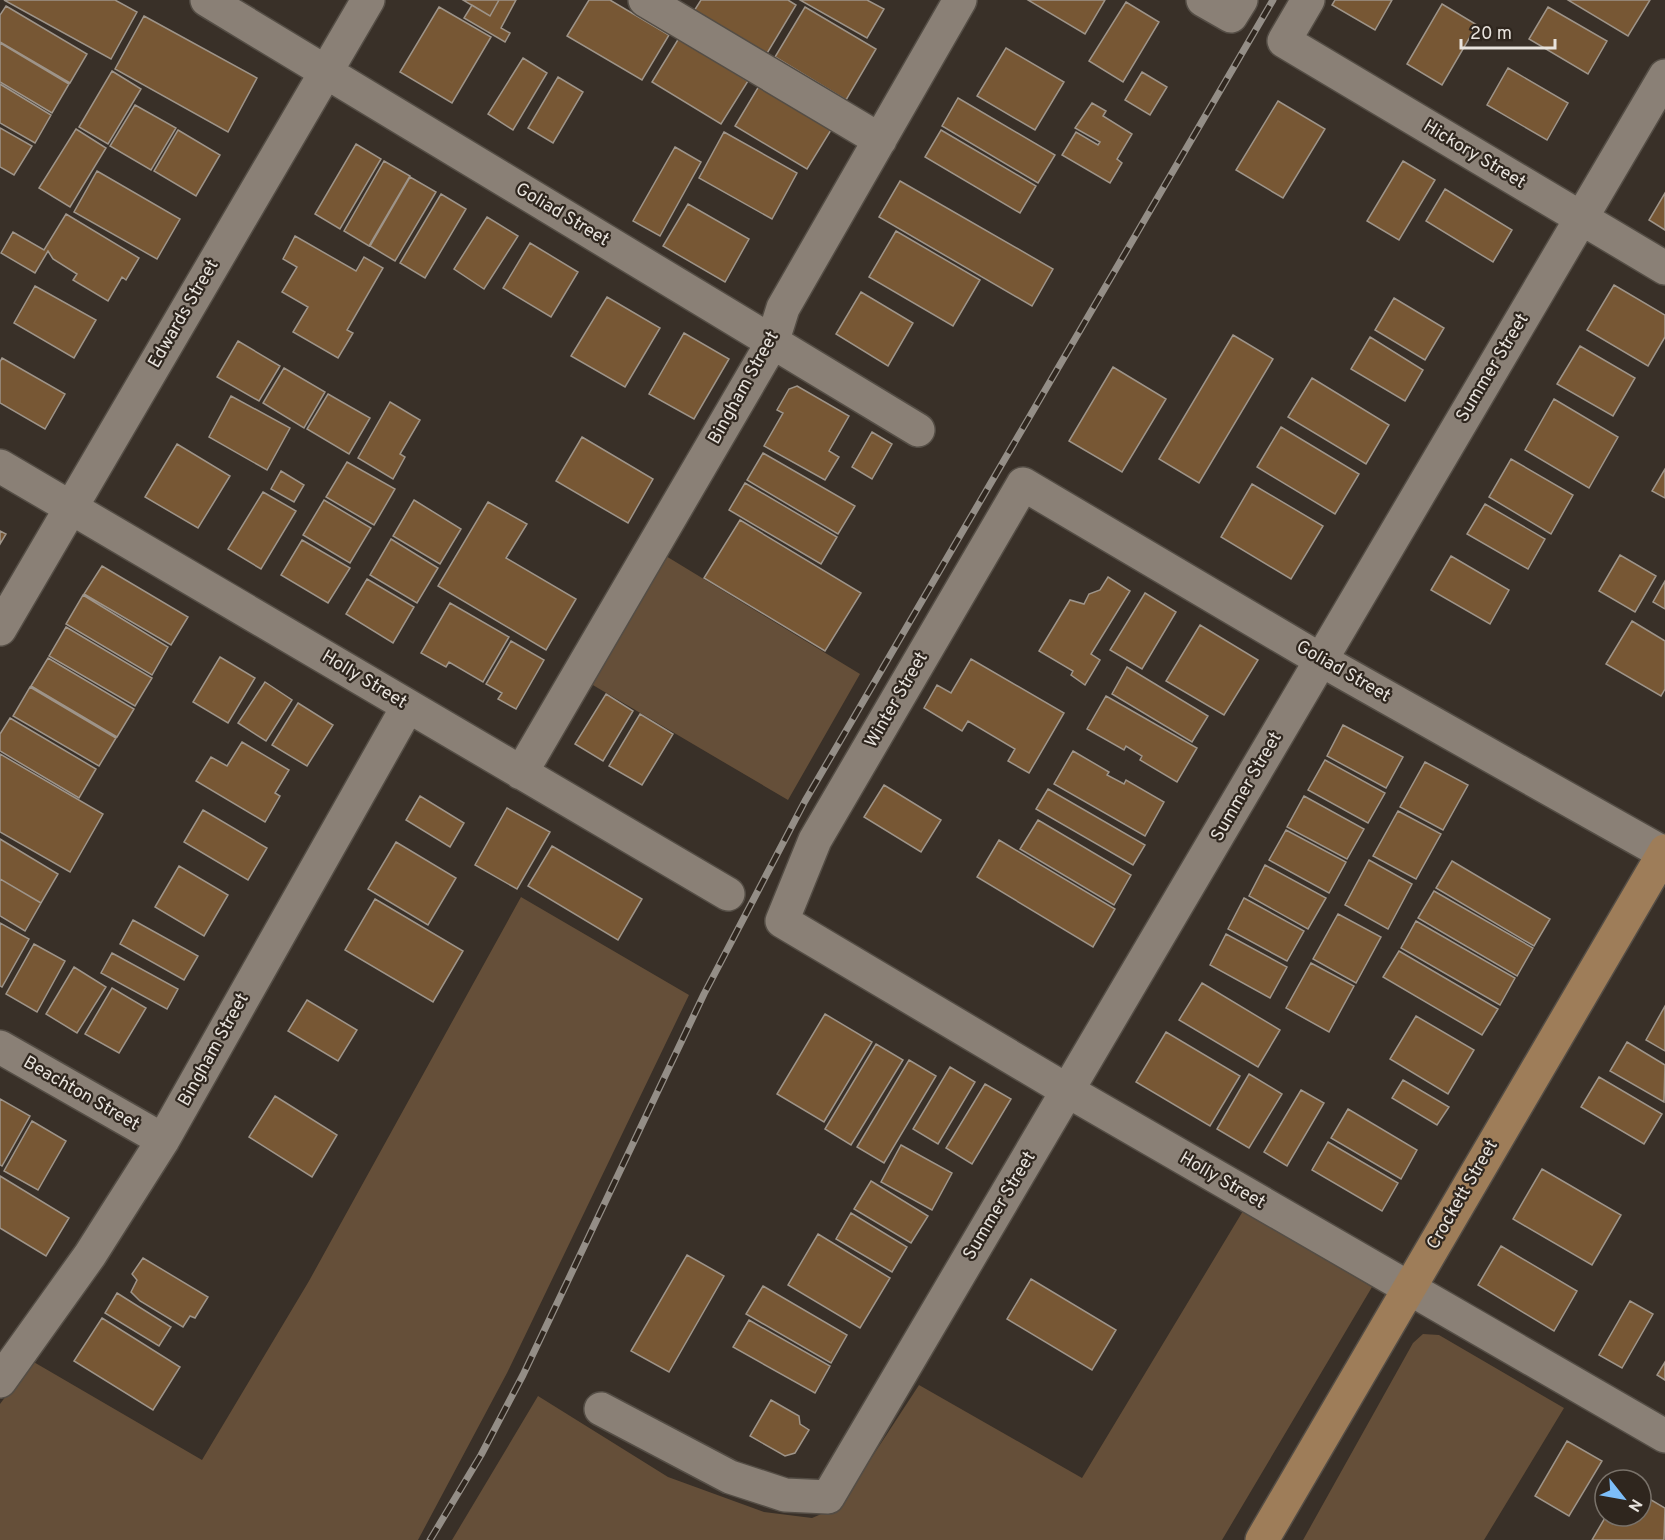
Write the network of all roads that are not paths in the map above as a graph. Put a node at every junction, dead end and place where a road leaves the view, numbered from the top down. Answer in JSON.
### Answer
{"nodes":[{"id":1,"x":207,"y":0,"type":"edge"},
{"id":2,"x":368,"y":0,"type":"edge"},
{"id":3,"x":645,"y":0,"type":"edge"},
{"id":4,"x":960,"y":0,"type":"edge"},
{"id":5,"x":1203,"y":0,"type":"edge"},
{"id":6,"x":1308,"y":0,"type":"edge"},
{"id":7,"x":1236,"y":8,"type":"edge"},
{"id":8,"x":326,"y":72,"type":"junction"},
{"id":9,"x":1665,"y":76,"type":"edge"},
{"id":10,"x":880,"y":140,"type":"junction"},
{"id":11,"x":1581,"y":219,"type":"junction"},
{"id":12,"x":1665,"y":268,"type":"edge"},
{"id":13,"x":772,"y":343,"type":"junction"},
{"id":14,"x":918,"y":430,"type":"dead end"},
{"id":15,"x":0,"y":466,"type":"edge"},
{"id":16,"x":1023,"y":484,"type":"joint"},
{"id":17,"x":70,"y":507,"type":"junction"},
{"id":18,"x":0,"y":629,"type":"edge"},
{"id":19,"x":1321,"y":660,"type":"junction"},
{"id":20,"x":408,"y":706,"type":"junction"},
{"id":21,"x":521,"y":773,"type":"junction"},
{"id":22,"x":1665,"y":853,"type":"edge"},
{"id":23,"x":728,"y":894,"type":"dead end"},
{"id":24,"x":782,"y":921,"type":"joint"},
{"id":25,"x":0,"y":1047,"type":"edge"},
{"id":26,"x":1068,"y":1091,"type":"junction"},
{"id":27,"x":163,"y":1140,"type":"junction"},
{"id":28,"x":1408,"y":1288,"type":"junction"},
{"id":29,"x":0,"y":1381,"type":"edge"},
{"id":30,"x":601,"y":1409,"type":"dead end"},
{"id":31,"x":1665,"y":1436,"type":"edge"},
{"id":32,"x":1268,"y":1530,"type":"edge"}],
"edges":[{"from":1,"to":8,"type":"street","name":"Goliad Street"},
{"from":2,"to":8,"type":"street","name":"Edwards Street"},
{"from":3,"to":10,"type":"street"},
{"from":4,"to":10,"type":"street","name":"Bingham Street"},
{"from":5,"to":7,"type":"street"},
{"from":6,"to":11,"type":"street","name":"Hickory Street"},
{"from":8,"to":13,"type":"street","name":"Goliad Street"},
{"from":8,"to":17,"type":"street","name":"Edwards Street"},
{"from":9,"to":11,"type":"street","name":"Summer Street"},
{"from":10,"to":13,"type":"street","name":"Bingham Street"},
{"from":11,"to":12,"type":"street","name":"Hickory Street"},
{"from":11,"to":19,"type":"street","name":"Summer Street"},
{"from":13,"to":14,"type":"street","name":"Goliad Street"},
{"from":13,"to":21,"type":"street","name":"Bingham Street"},
{"from":15,"to":17,"type":"street","name":"Holly Street"},
{"from":16,"to":19,"type":"street","name":"Goliad Street"},
{"from":16,"to":24,"type":"street","name":"Winter Street"},
{"from":17,"to":18,"type":"street","name":"Edwards Street"},
{"from":17,"to":20,"type":"street","name":"Holly Street"},
{"from":19,"to":22,"type":"street","name":"Goliad Street"},
{"from":19,"to":26,"type":"street","name":"Summer Street"},
{"from":20,"to":21,"type":"street","name":"Holly Street"},
{"from":20,"to":27,"type":"street","name":"Bingham Street"},
{"from":21,"to":23,"type":"street","name":"Holly Street"},
{"from":22,"to":28,"type":"main road","name":"Crockett Street"},
{"from":24,"to":26,"type":"street","name":"Holly Street"},
{"from":25,"to":27,"type":"street","name":"Beachton Street"},
{"from":26,"to":28,"type":"street","name":"Holly Street"},
{"from":26,"to":30,"type":"street","name":"Summer Street"},
{"from":27,"to":29,"type":"street","name":"Bingham Street"},
{"from":28,"to":31,"type":"street","name":"Holly Street"},
{"from":28,"to":32,"type":"main road","name":"Crockett Street"}]}
